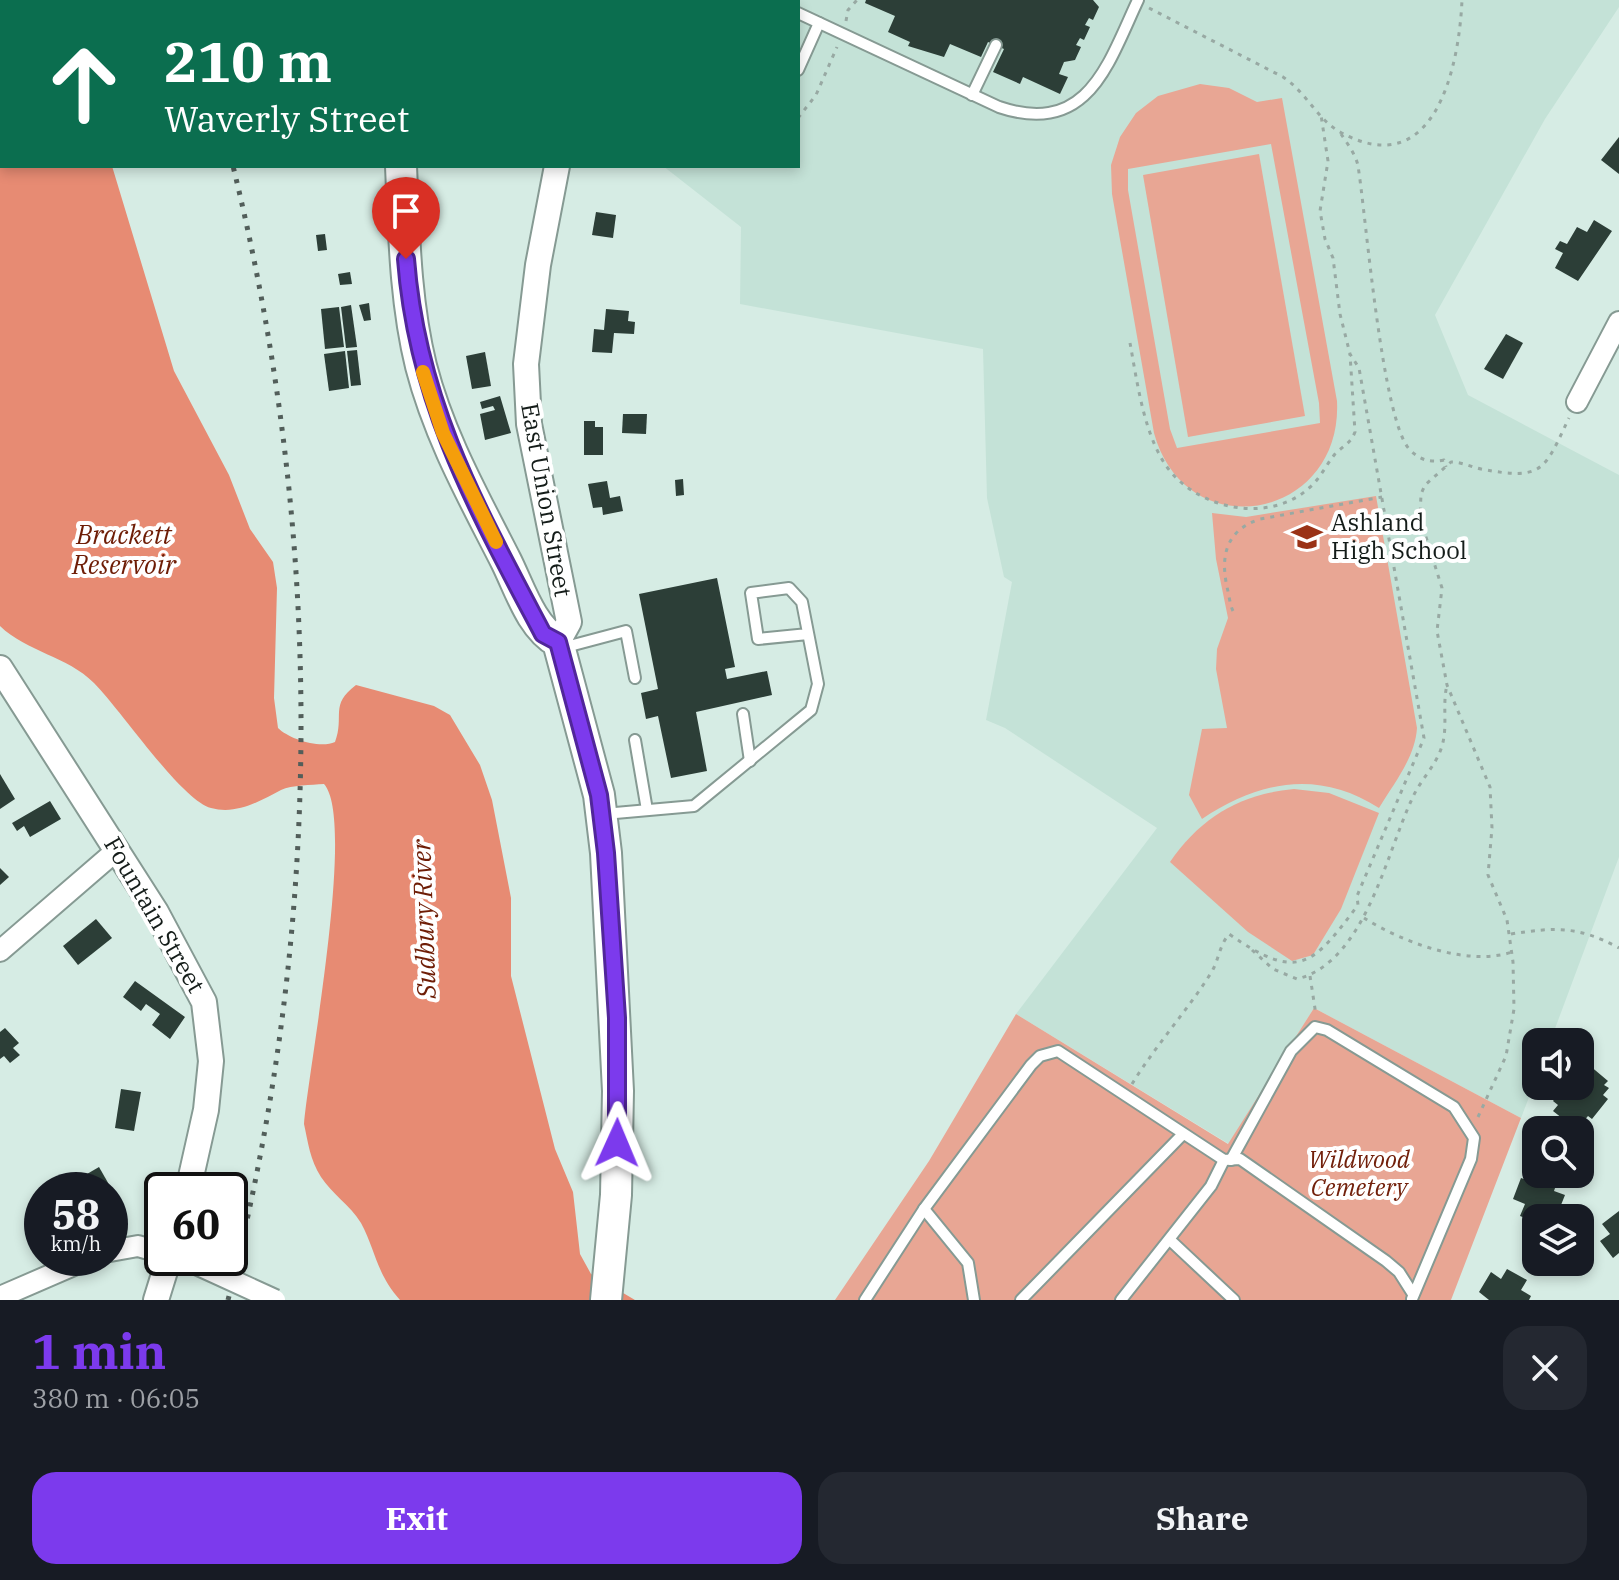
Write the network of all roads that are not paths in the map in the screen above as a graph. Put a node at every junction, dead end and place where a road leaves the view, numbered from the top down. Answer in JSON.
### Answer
{"nodes":[{"id":1,"x":1137,"y":1,"type":"edge"},
{"id":2,"x":800,"y":14,"type":"edge"},
{"id":3,"x":819,"y":23,"type":"junction"},
{"id":4,"x":996,"y":45,"type":"dead end"},
{"id":5,"x":800,"y":66,"type":"edge"},
{"id":6,"x":972,"y":95,"type":"junction"},
{"id":7,"x":401,"y":168,"type":"edge"},
{"id":8,"x":557,"y":168,"type":"edge"},
{"id":9,"x":1619,"y":322,"type":"edge"},
{"id":10,"x":1577,"y":402,"type":"road end"},
{"id":11,"x":808,"y":634,"type":"junction"},
{"id":12,"x":559,"y":645,"type":"junction"},
{"id":13,"x":0,"y":668,"type":"edge"},
{"id":14,"x":635,"y":678,"type":"dead end"},
{"id":15,"x":743,"y":714,"type":"dead end"},
{"id":16,"x":635,"y":740,"type":"dead end"},
{"id":17,"x":750,"y":761,"type":"junction"},
{"id":18,"x":647,"y":810,"type":"junction"},
{"id":19,"x":602,"y":814,"type":"junction"},
{"id":20,"x":117,"y":850,"type":"junction"},
{"id":21,"x":0,"y":951,"type":"edge"},
{"id":22,"x":1183,"y":1134,"type":"junction"},
{"id":23,"x":1227,"y":1160,"type":"junction"},
{"id":24,"x":192,"y":1172,"type":"edge"},
{"id":25,"x":924,"y":1209,"type":"junction"},
{"id":26,"x":1170,"y":1240,"type":"junction"},
{"id":27,"x":48,"y":1276,"type":"edge"},
{"id":28,"x":163,"y":1276,"type":"edge"},
{"id":29,"x":220,"y":1276,"type":"edge"},
{"id":30,"x":0,"y":1297,"type":"edge"},
{"id":31,"x":1412,"y":1297,"type":"edge"},
{"id":32,"x":156,"y":1300,"type":"edge"},
{"id":33,"x":275,"y":1300,"type":"edge"},
{"id":34,"x":606,"y":1300,"type":"edge"},
{"id":35,"x":865,"y":1300,"type":"edge"},
{"id":36,"x":974,"y":1300,"type":"edge"},
{"id":37,"x":1021,"y":1300,"type":"edge"},
{"id":38,"x":1121,"y":1300,"type":"edge"},
{"id":39,"x":1234,"y":1300,"type":"edge"}],
"edges":[{"from":1,"to":6,"type":"lane"},
{"from":2,"to":3,"type":"lane"},
{"from":3,"to":5,"type":"lane"},
{"from":3,"to":6,"type":"lane"},
{"from":4,"to":6,"type":"lane"},
{"from":7,"to":12,"type":"main road"},
{"from":8,"to":12,"type":"street","name":"East Union Street"},
{"from":9,"to":10,"type":"street"},
{"from":11,"to":11,"type":"lane"},
{"from":11,"to":17,"type":"lane"},
{"from":12,"to":14,"type":"lane"},
{"from":12,"to":19,"type":"main road"},
{"from":13,"to":20,"type":"street","name":"Fountain Street"},
{"from":15,"to":17,"type":"lane"},
{"from":16,"to":18,"type":"lane"},
{"from":17,"to":18,"type":"lane"},
{"from":18,"to":19,"type":"lane"},
{"from":19,"to":34,"type":"main road"},
{"from":20,"to":21,"type":"street"},
{"from":20,"to":24,"type":"street","name":"Fountain Street"},
{"from":22,"to":23,"type":"lane"},
{"from":22,"to":25,"type":"lane"},
{"from":22,"to":37,"type":"lane"},
{"from":23,"to":26,"type":"lane"},
{"from":23,"to":31,"type":"lane"},
{"from":23,"to":31,"type":"lane"},
{"from":25,"to":35,"type":"lane"},
{"from":25,"to":36,"type":"lane"},
{"from":26,"to":38,"type":"lane"},
{"from":26,"to":39,"type":"lane"},
{"from":27,"to":30,"type":"street"},
{"from":28,"to":32,"type":"street"},
{"from":29,"to":33,"type":"street","bridge":true}]}
